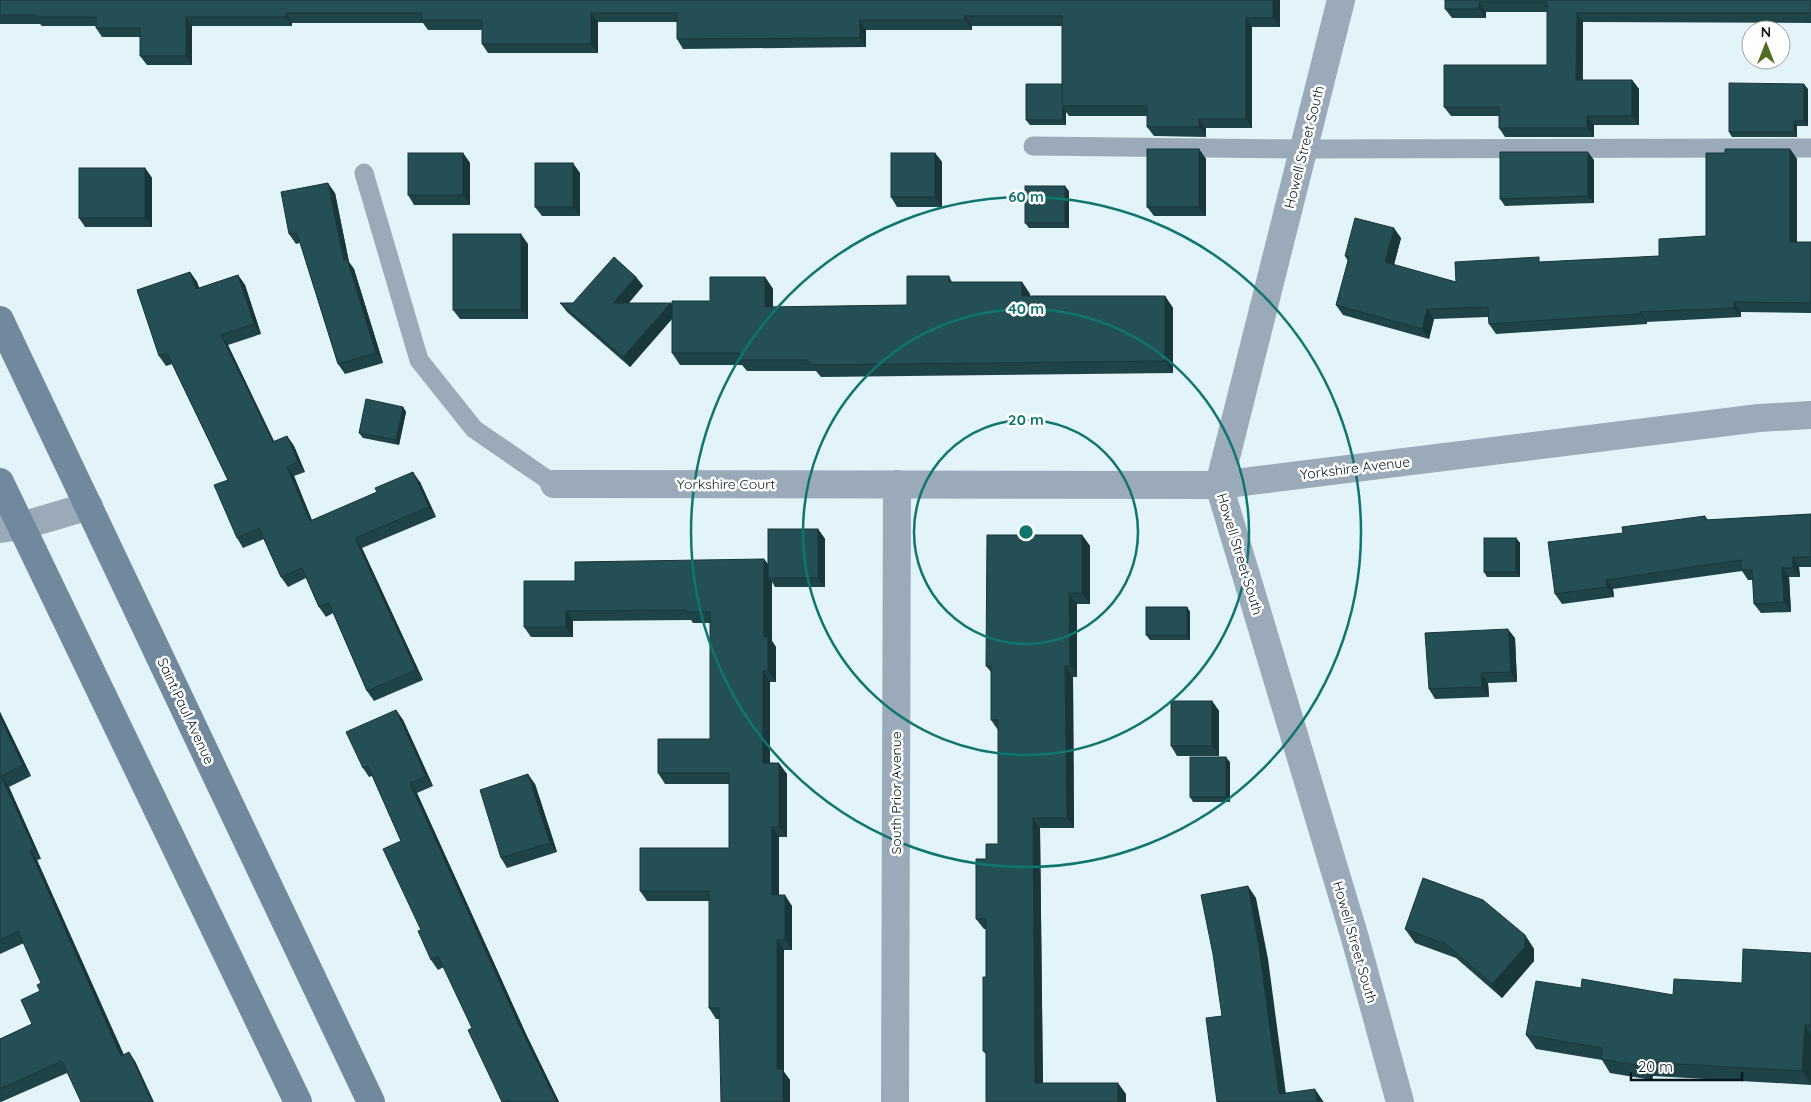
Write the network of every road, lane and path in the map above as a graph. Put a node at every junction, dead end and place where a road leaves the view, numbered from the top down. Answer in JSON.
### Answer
{"nodes":[{"id":1,"x":1341,"y":0,"type":"edge"},
{"id":2,"x":1033,"y":146,"type":"dead end"},
{"id":3,"x":1811,"y":148,"type":"edge"},
{"id":4,"x":1304,"y":149,"type":"junction"},
{"id":5,"x":364,"y":173,"type":"dead end"},
{"id":6,"x":0,"y":320,"type":"edge"},
{"id":7,"x":1811,"y":415,"type":"edge"},
{"id":8,"x":0,"y":482,"type":"edge"},
{"id":9,"x":554,"y":484,"type":"joint"},
{"id":10,"x":897,"y":484,"type":"junction"},
{"id":11,"x":1219,"y":485,"type":"junction"},
{"id":12,"x":89,"y":506,"type":"junction"},
{"id":13,"x":11,"y":528,"type":"edge"},
{"id":14,"x":1401,"y":1098,"type":"edge"},
{"id":15,"x":298,"y":1102,"type":"edge"},
{"id":16,"x":371,"y":1102,"type":"edge"},
{"id":17,"x":895,"y":1102,"type":"edge"}],
"edges":[{"from":1,"to":4,"type":"street","name":"Howell Street South"},
{"from":2,"to":4,"type":"lane"},
{"from":3,"to":4,"type":"lane"},
{"from":4,"to":11,"type":"street","name":"Howell Street South"},
{"from":5,"to":9,"type":"lane"},
{"from":6,"to":12,"type":"main road","name":"Saint Paul Avenue"},
{"from":7,"to":11,"type":"street","name":"Yorkshire Avenue"},
{"from":8,"to":13,"type":"main road"},
{"from":9,"to":10,"type":"street","name":"Yorkshire Court"},
{"from":10,"to":11,"type":"street","name":"Yorkshire Avenue"},
{"from":10,"to":17,"type":"street","name":"South Prior Avenue"},
{"from":11,"to":14,"type":"street","name":"Howell Street South"},
{"from":12,"to":13,"type":"street"},
{"from":12,"to":16,"type":"main road","name":"Saint Paul Avenue"},
{"from":13,"to":15,"type":"main road"}]}
